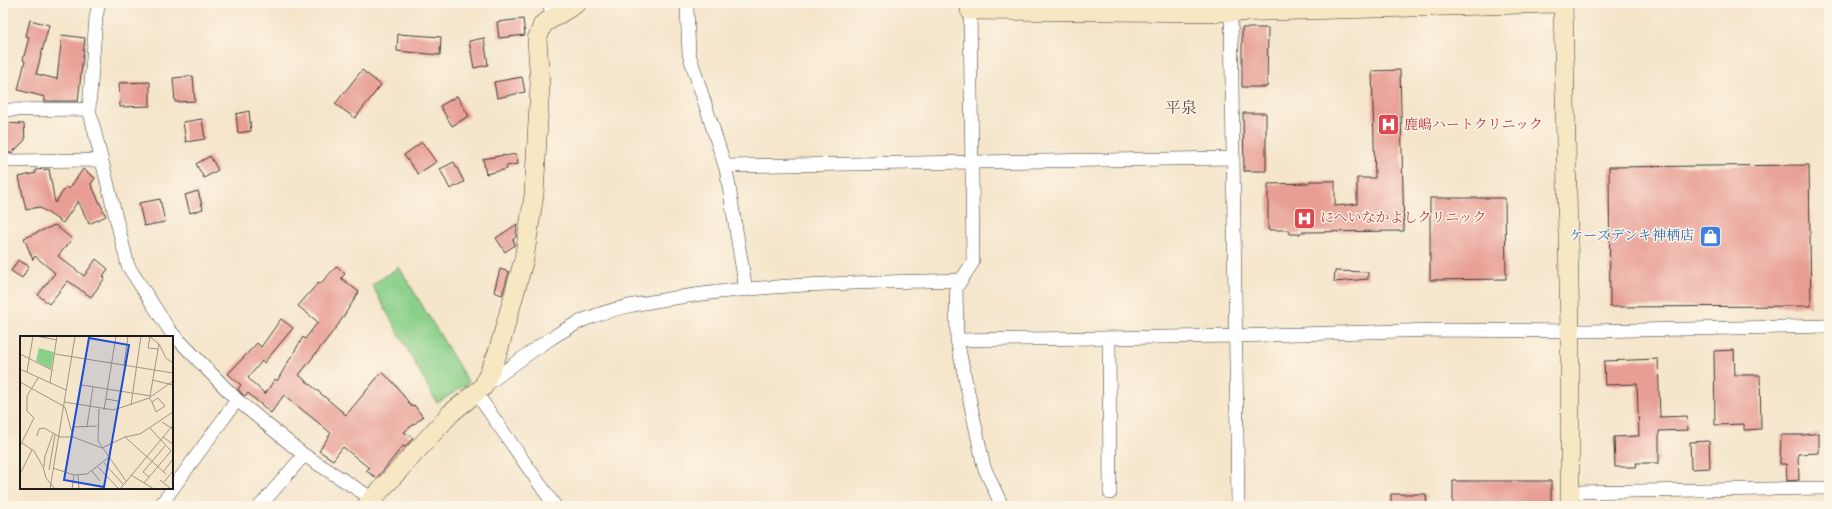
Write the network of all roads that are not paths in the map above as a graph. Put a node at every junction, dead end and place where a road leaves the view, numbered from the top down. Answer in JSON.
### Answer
{"nodes":[{"id":1,"x":99,"y":3,"type":"edge"},
{"id":2,"x":577,"y":3,"type":"edge"},
{"id":3,"x":1559,"y":3,"type":"edge"},
{"id":4,"x":1563,"y":3,"type":"edge"},
{"id":5,"x":970,"y":7,"type":"edge"},
{"id":6,"x":687,"y":8,"type":"dead end"},
{"id":7,"x":551,"y":10,"type":"edge"},
{"id":8,"x":1231,"y":12,"type":"junction"},
{"id":9,"x":89,"y":109,"type":"junction"},
{"id":10,"x":3,"y":110,"type":"edge"},
{"id":11,"x":1233,"y":158,"type":"junction"},
{"id":12,"x":101,"y":160,"type":"junction"},
{"id":13,"x":3,"y":161,"type":"edge"},
{"id":14,"x":972,"y":162,"type":"junction"},
{"id":15,"x":725,"y":166,"type":"junction"},
{"id":16,"x":960,"y":280,"type":"junction"},
{"id":17,"x":746,"y":290,"type":"junction"},
{"id":18,"x":1829,"y":326,"type":"edge"},
{"id":19,"x":1570,"y":330,"type":"junction"},
{"id":20,"x":168,"y":334,"type":"edge"},
{"id":21,"x":1235,"y":336,"type":"junction"},
{"id":22,"x":1109,"y":338,"type":"junction"},
{"id":23,"x":173,"y":339,"type":"edge"},
{"id":24,"x":957,"y":340,"type":"junction"},
{"id":25,"x":483,"y":387,"type":"junction"},
{"id":26,"x":237,"y":400,"type":"junction"},
{"id":27,"x":304,"y":455,"type":"junction"},
{"id":28,"x":173,"y":488,"type":"edge"},
{"id":29,"x":1829,"y":488,"type":"edge"},
{"id":30,"x":172,"y":489,"type":"edge"},
{"id":31,"x":1110,"y":493,"type":"dead end"},
{"id":32,"x":1570,"y":499,"type":"edge"},
{"id":33,"x":370,"y":503,"type":"edge"},
{"id":34,"x":160,"y":506,"type":"edge"},
{"id":35,"x":260,"y":506,"type":"edge"},
{"id":36,"x":555,"y":506,"type":"edge"},
{"id":37,"x":1002,"y":506,"type":"edge"},
{"id":38,"x":1238,"y":506,"type":"edge"}],
"edges":[{"from":1,"to":9,"type":"street"},
{"from":2,"to":7,"type":"street"},
{"from":3,"to":8,"type":"street"},
{"from":4,"to":19,"type":"street"},
{"from":5,"to":8,"type":"street"},
{"from":5,"to":14,"type":"street"},
{"from":6,"to":15,"type":"street"},
{"from":7,"to":25,"type":"street"},
{"from":8,"to":11,"type":"street"},
{"from":9,"to":10,"type":"street"},
{"from":9,"to":12,"type":"street"},
{"from":11,"to":14,"type":"street"},
{"from":11,"to":21,"type":"street"},
{"from":12,"to":13,"type":"street"},
{"from":12,"to":20,"type":"street"},
{"from":14,"to":15,"type":"street"},
{"from":14,"to":16,"type":"street"},
{"from":15,"to":17,"type":"street"},
{"from":16,"to":17,"type":"street"},
{"from":16,"to":24,"type":"street"},
{"from":17,"to":25,"type":"street"},
{"from":18,"to":19,"type":"street"},
{"from":19,"to":21,"type":"street"},
{"from":19,"to":32,"type":"street"},
{"from":21,"to":22,"type":"street"},
{"from":21,"to":38,"type":"street"},
{"from":22,"to":24,"type":"street"},
{"from":22,"to":31,"type":"street"},
{"from":23,"to":26,"type":"street"},
{"from":24,"to":37,"type":"street"},
{"from":25,"to":33,"type":"street"},
{"from":25,"to":36,"type":"street"},
{"from":26,"to":27,"type":"street"},
{"from":26,"to":28,"type":"street"},
{"from":27,"to":33,"type":"street"},
{"from":27,"to":35,"type":"street"},
{"from":29,"to":32,"type":"street"},
{"from":30,"to":34,"type":"street"}]}
